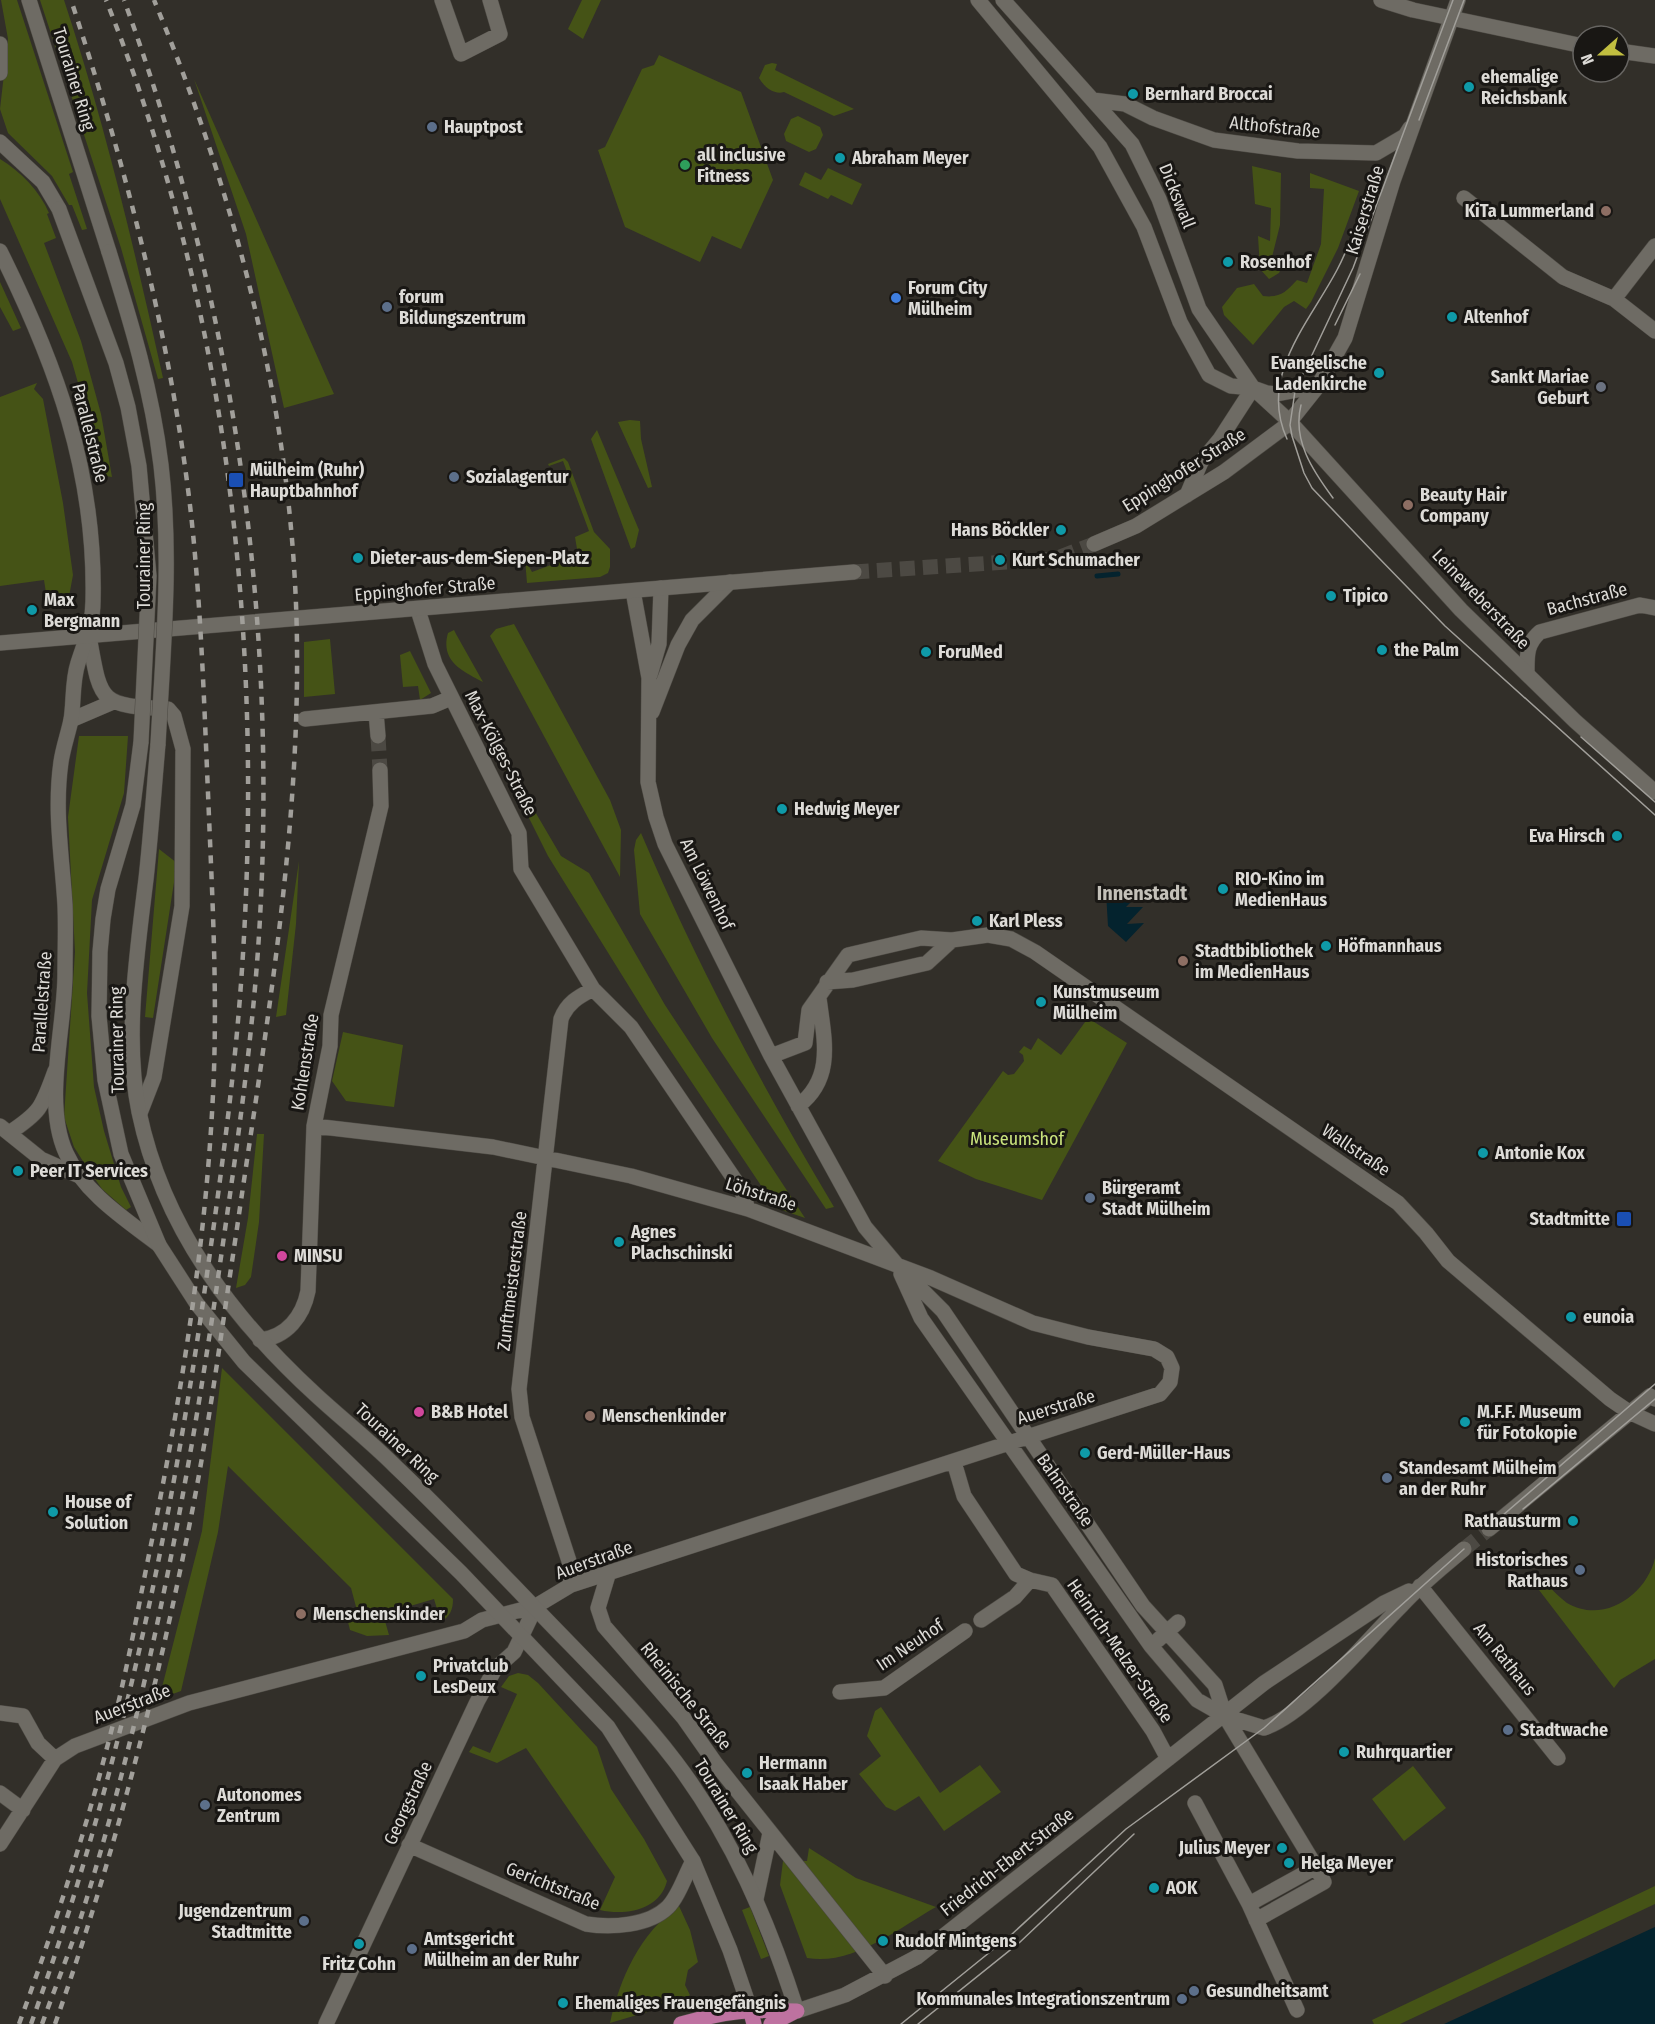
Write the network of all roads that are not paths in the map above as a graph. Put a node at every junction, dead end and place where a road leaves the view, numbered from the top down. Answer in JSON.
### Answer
{"nodes":[{"id":1,"x":29,"y":0,"type":"edge"},
{"id":2,"x":442,"y":0,"type":"edge"},
{"id":3,"x":490,"y":0,"type":"edge"},
{"id":4,"x":978,"y":0,"type":"edge"},
{"id":5,"x":1003,"y":0,"type":"edge"},
{"id":6,"x":1381,"y":0,"type":"edge"},
{"id":7,"x":1458,"y":0,"type":"edge"},
{"id":8,"x":1451,"y":17,"type":"junction"},
{"id":9,"x":1571,"y":43,"type":"edge"},
{"id":10,"x":0,"y":44,"type":"edge"},
{"id":11,"x":1631,"y":53,"type":"edge"},
{"id":12,"x":1655,"y":56,"type":"edge"},
{"id":13,"x":0,"y":73,"type":"edge"},
{"id":14,"x":1093,"y":100,"type":"junction"},
{"id":15,"x":1414,"y":123,"type":"junction"},
{"id":16,"x":0,"y":142,"type":"edge"},
{"id":17,"x":1464,"y":198,"type":"dead end"},
{"id":18,"x":1655,"y":246,"type":"edge"},
{"id":19,"x":0,"y":251,"type":"edge"},
{"id":20,"x":1614,"y":299,"type":"junction"},
{"id":21,"x":1655,"y":331,"type":"edge"},
{"id":22,"x":1318,"y":386,"type":"junction"},
{"id":23,"x":1253,"y":388,"type":"junction"},
{"id":24,"x":1290,"y":422,"type":"junction"},
{"id":25,"x":1187,"y":495,"type":"junction"},
{"id":26,"x":1094,"y":544,"type":"tunnel mouth"},
{"id":27,"x":854,"y":572,"type":"tunnel mouth"},
{"id":28,"x":730,"y":582,"type":"junction"},
{"id":29,"x":661,"y":588,"type":"junction"},
{"id":30,"x":633,"y":591,"type":"junction"},
{"id":31,"x":1655,"y":608,"type":"edge"},
{"id":32,"x":418,"y":609,"type":"junction"},
{"id":33,"x":89,"y":636,"type":"junction"},
{"id":34,"x":0,"y":643,"type":"edge"},
{"id":35,"x":1527,"y":674,"type":"junction"},
{"id":36,"x":650,"y":678,"type":"junction"},
{"id":37,"x":451,"y":698,"type":"junction"},
{"id":38,"x":113,"y":702,"type":"junction"},
{"id":39,"x":376,"y":712,"type":"junction"},
{"id":40,"x":650,"y":717,"type":"junction"},
{"id":41,"x":305,"y":719,"type":"dead end"},
{"id":42,"x":71,"y":720,"type":"junction"},
{"id":43,"x":378,"y":736,"type":"tunnel mouth"},
{"id":44,"x":380,"y":770,"type":"tunnel mouth"},
{"id":45,"x":1655,"y":792,"type":"edge"},
{"id":46,"x":952,"y":940,"type":"junction"},
{"id":47,"x":827,"y":982,"type":"junction"},
{"id":48,"x":592,"y":989,"type":"junction"},
{"id":49,"x":819,"y":998,"type":"junction"},
{"id":50,"x":771,"y":1056,"type":"junction"},
{"id":51,"x":57,"y":1064,"type":"junction"},
{"id":52,"x":798,"y":1106,"type":"junction"},
{"id":53,"x":140,"y":1113,"type":"junction"},
{"id":54,"x":314,"y":1126,"type":"junction"},
{"id":55,"x":4,"y":1129,"type":"edge"},
{"id":56,"x":546,"y":1159,"type":"junction"},
{"id":57,"x":77,"y":1175,"type":"junction"},
{"id":58,"x":748,"y":1209,"type":"junction"},
{"id":59,"x":159,"y":1245,"type":"junction"},
{"id":60,"x":897,"y":1266,"type":"junction"},
{"id":61,"x":260,"y":1340,"type":"junction"},
{"id":62,"x":1172,"y":1368,"type":"joint"},
{"id":63,"x":1652,"y":1397,"type":"edge"},
{"id":64,"x":1629,"y":1412,"type":"junction"},
{"id":65,"x":1655,"y":1424,"type":"edge"},
{"id":66,"x":1030,"y":1436,"type":"junction"},
{"id":67,"x":1007,"y":1442,"type":"junction"},
{"id":68,"x":954,"y":1462,"type":"junction"},
{"id":69,"x":1489,"y":1529,"type":"tunnel mouth"},
{"id":70,"x":1464,"y":1550,"type":"tunnel mouth"},
{"id":71,"x":608,"y":1575,"type":"junction"},
{"id":72,"x":1030,"y":1580,"type":"junction"},
{"id":73,"x":571,"y":1585,"type":"junction"},
{"id":74,"x":1420,"y":1586,"type":"junction"},
{"id":75,"x":536,"y":1606,"type":"junction"},
{"id":76,"x":502,"y":1616,"type":"junction"},
{"id":77,"x":981,"y":1620,"type":"dead end"},
{"id":78,"x":1178,"y":1622,"type":"dead end"},
{"id":79,"x":965,"y":1631,"type":"dead end"},
{"id":80,"x":1166,"y":1634,"type":"junction"},
{"id":81,"x":522,"y":1638,"type":"junction"},
{"id":82,"x":1151,"y":1646,"type":"junction"},
{"id":83,"x":840,"y":1692,"type":"dead end"},
{"id":84,"x":0,"y":1713,"type":"edge"},
{"id":85,"x":1225,"y":1716,"type":"junction"},
{"id":86,"x":1558,"y":1758,"type":"dead end"},
{"id":87,"x":55,"y":1759,"type":"junction"},
{"id":88,"x":1168,"y":1759,"type":"junction"},
{"id":89,"x":0,"y":1793,"type":"edge"},
{"id":90,"x":1195,"y":1803,"type":"dead end"},
{"id":91,"x":23,"y":1810,"type":"junction"},
{"id":92,"x":770,"y":1833,"type":"junction"},
{"id":93,"x":0,"y":1845,"type":"edge"},
{"id":94,"x":410,"y":1845,"type":"junction"},
{"id":95,"x":693,"y":1861,"type":"junction"},
{"id":96,"x":1316,"y":1867,"type":"junction"},
{"id":97,"x":756,"y":1899,"type":"junction"},
{"id":98,"x":1249,"y":1904,"type":"junction"},
{"id":99,"x":1256,"y":1920,"type":"junction"},
{"id":100,"x":885,"y":1976,"type":"junction"},
{"id":101,"x":1297,"y":2010,"type":"dead end"},
{"id":102,"x":752,"y":2016,"type":"edge"},
{"id":103,"x":798,"y":2018,"type":"edge"},
{"id":104,"x":326,"y":2024,"type":"edge"},
{"id":105,"x":681,"y":2024,"type":"edge"},
{"id":106,"x":771,"y":2024,"type":"edge"}],
"edges":[{"from":1,"to":53,"type":"street","name":"Tourainer Ring","bridge":true},
{"from":2,"to":3,"type":"street"},
{"from":4,"to":23,"type":"street"},
{"from":5,"to":14,"type":"street","name":"Dickswall"},
{"from":6,"to":8,"type":"street"},
{"from":7,"to":8,"type":"street","name":"Kaiserstraße"},
{"from":8,"to":9,"type":"street"},
{"from":8,"to":15,"type":"street","name":"Kaiserstraße"},
{"from":10,"to":13,"type":"street"},
{"from":11,"to":12,"type":"street"},
{"from":14,"to":15,"type":"street","name":"Althofstraße"},
{"from":14,"to":23,"type":"street","name":"Dickswall"},
{"from":15,"to":22,"type":"street","name":"Kaiserstraße"},
{"from":16,"to":59,"type":"street","name":"Tourainer Ring","bridge":true},
{"from":17,"to":20,"type":"street"},
{"from":18,"to":20,"type":"street"},
{"from":19,"to":33,"type":"street","name":"Parallelstraße"},
{"from":20,"to":21,"type":"street"},
{"from":22,"to":23,"type":"street"},
{"from":22,"to":24,"type":"street","name":"Kaiserstraße"},
{"from":23,"to":24,"type":"street","name":"Dickswall"},
{"from":23,"to":25,"type":"street"},
{"from":24,"to":25,"type":"street","name":"Eppinghofer Straße"},
{"from":24,"to":35,"type":"street","name":"Leineweberstraße"},
{"from":25,"to":26,"type":"street","name":"Eppinghofer Straße"},
{"from":27,"to":28,"type":"street","name":"Eppinghofer Straße"},
{"from":28,"to":29,"type":"street","name":"Eppinghofer Straße"},
{"from":28,"to":40,"type":"street","name":"Am Löwenhof"},
{"from":29,"to":30,"type":"street","name":"Eppinghofer Straße"},
{"from":29,"to":36,"type":"street","name":"Am Löwenhof"},
{"from":30,"to":32,"type":"street","name":"Eppinghofer Straße"},
{"from":30,"to":36,"type":"street","name":"Am Löwenhof"},
{"from":31,"to":35,"type":"street","name":"Bachstraße"},
{"from":32,"to":33,"type":"street","name":"Eppinghofer Straße"},
{"from":32,"to":37,"type":"street","name":"Max-Kölges-Straße"},
{"from":33,"to":34,"type":"street","name":"Eppinghofer Straße"},
{"from":33,"to":38,"type":"street","name":"Parallelstraße"},
{"from":33,"to":42,"type":"street","name":"Parallelstraße"},
{"from":35,"to":45,"type":"street","name":"Leineweberstraße"},
{"from":36,"to":40,"type":"street","name":"Am Löwenhof"},
{"from":37,"to":39,"type":"street"},
{"from":37,"to":48,"type":"street","name":"Max-Kölges-Straße"},
{"from":38,"to":42,"type":"street"},
{"from":38,"to":53,"type":"street"},
{"from":39,"to":41,"type":"street"},
{"from":39,"to":43,"type":"street"},
{"from":40,"to":50,"type":"street","name":"Am Löwenhof"},
{"from":42,"to":51,"type":"street","name":"Parallelstraße"},
{"from":44,"to":54,"type":"street","name":"Kohlenstraße"},
{"from":46,"to":47,"type":"street"},
{"from":46,"to":47,"type":"street","name":"Wallstraße"},
{"from":46,"to":64,"type":"street","name":"Wallstraße"},
{"from":47,"to":49,"type":"street"},
{"from":48,"to":56,"type":"street","name":"Zunftmeisterstraße"},
{"from":48,"to":58,"type":"street","name":"Max-Kölges-Straße"},
{"from":49,"to":50,"type":"street"},
{"from":49,"to":52,"type":"street"},
{"from":50,"to":52,"type":"street","name":"Bahnstraße"},
{"from":51,"to":55,"type":"street"},
{"from":51,"to":57,"type":"street","name":"Parallelstraße"},
{"from":52,"to":60,"type":"street","name":"Bahnstraße"},
{"from":53,"to":61,"type":"street","name":"Tourainer Ring"},
{"from":54,"to":56,"type":"street","name":"Löhstraße"},
{"from":54,"to":61,"type":"street","name":"Kohlenstraße"},
{"from":55,"to":57,"type":"street"},
{"from":56,"to":58,"type":"street","name":"Löhstraße"},
{"from":56,"to":73,"type":"street","name":"Zunftmeisterstraße"},
{"from":57,"to":59,"type":"street","name":"Parallelstraße"},
{"from":58,"to":60,"type":"street","name":"Löhstraße"},
{"from":59,"to":76,"type":"street","name":"Tourainer Ring"},
{"from":60,"to":62,"type":"street","name":"Löhstraße"},
{"from":60,"to":66,"type":"street","name":"Bahnstraße"},
{"from":60,"to":67,"type":"street","name":"Bahnstraße"},
{"from":61,"to":75,"type":"street","name":"Tourainer Ring"},
{"from":62,"to":66,"type":"street","name":"Auerstraße"},
{"from":63,"to":64,"type":"street"},
{"from":64,"to":65,"type":"street","name":"Wallstraße"},
{"from":64,"to":69,"type":"street"},
{"from":66,"to":67,"type":"street","name":"Auerstraße"},
{"from":66,"to":80,"type":"street","name":"Bahnstraße"},
{"from":67,"to":68,"type":"street","name":"Auerstraße"},
{"from":67,"to":82,"type":"street","name":"Bahnstraße"},
{"from":68,"to":71,"type":"street","name":"Auerstraße"},
{"from":68,"to":72,"type":"street","name":"Heinrich-Melzer-Straße"},
{"from":70,"to":74,"type":"street","name":"Friedrich-Ebert-Straße"},
{"from":71,"to":73,"type":"street","name":"Auerstraße"},
{"from":71,"to":92,"type":"street","name":"Rheinische Straße"},
{"from":72,"to":77,"type":"street"},
{"from":72,"to":88,"type":"street","name":"Heinrich-Melzer-Straße"},
{"from":73,"to":75,"type":"street","name":"Auerstraße"},
{"from":74,"to":85,"type":"street","name":"Friedrich-Ebert-Straße"},
{"from":74,"to":85,"type":"street","name":"Friedrich-Ebert-Straße"},
{"from":74,"to":86,"type":"street","name":"Am Rathaus"},
{"from":75,"to":76,"type":"street","name":"Auerstraße"},
{"from":75,"to":81,"type":"street","name":"Georgstraße"},
{"from":75,"to":97,"type":"street","name":"Tourainer Ring"},
{"from":76,"to":81,"type":"street","name":"Tourainer Ring"},
{"from":76,"to":87,"type":"street","name":"Auerstraße"},
{"from":78,"to":80,"type":"street"},
{"from":79,"to":83,"type":"street","name":"Im Neuhof"},
{"from":80,"to":82,"type":"street"},
{"from":80,"to":85,"type":"street","name":"Bahnstraße"},
{"from":81,"to":94,"type":"street","name":"Georgstraße"},
{"from":81,"to":95,"type":"street","name":"Tourainer Ring"},
{"from":82,"to":85,"type":"street","name":"Bahnstraße"},
{"from":84,"to":87,"type":"street"},
{"from":85,"to":88,"type":"street","name":"Friedrich-Ebert-Straße"},
{"from":85,"to":96,"type":"street","name":"Bahnstraße"},
{"from":87,"to":91,"type":"street"},
{"from":88,"to":100,"type":"street","name":"Friedrich-Ebert-Straße"},
{"from":89,"to":91,"type":"street"},
{"from":90,"to":98,"type":"street"},
{"from":91,"to":93,"type":"street"},
{"from":92,"to":97,"type":"street"},
{"from":92,"to":100,"type":"street","name":"Rheinische Straße"},
{"from":94,"to":95,"type":"street","name":"Gerichtstraße"},
{"from":94,"to":104,"type":"street","name":"Georgstraße"},
{"from":95,"to":102,"type":"street","name":"Tourainer Ring"},
{"from":96,"to":98,"type":"street"},
{"from":96,"to":99,"type":"street","name":"Bahnstraße"},
{"from":97,"to":103,"type":"street","name":"Tourainer Ring"},
{"from":98,"to":99,"type":"street"},
{"from":99,"to":101,"type":"street"},
{"from":100,"to":103,"type":"street","name":"Friedrich-Ebert-Straße"},
{"from":102,"to":103,"type":"main road","name":"Friedrich-Ebert-Straße"},
{"from":102,"to":105,"type":"main road","name":"Friedrich-Ebert-Straße"},
{"from":103,"to":106,"type":"main road","name":"Friedrich-Ebert-Straße"}]}
